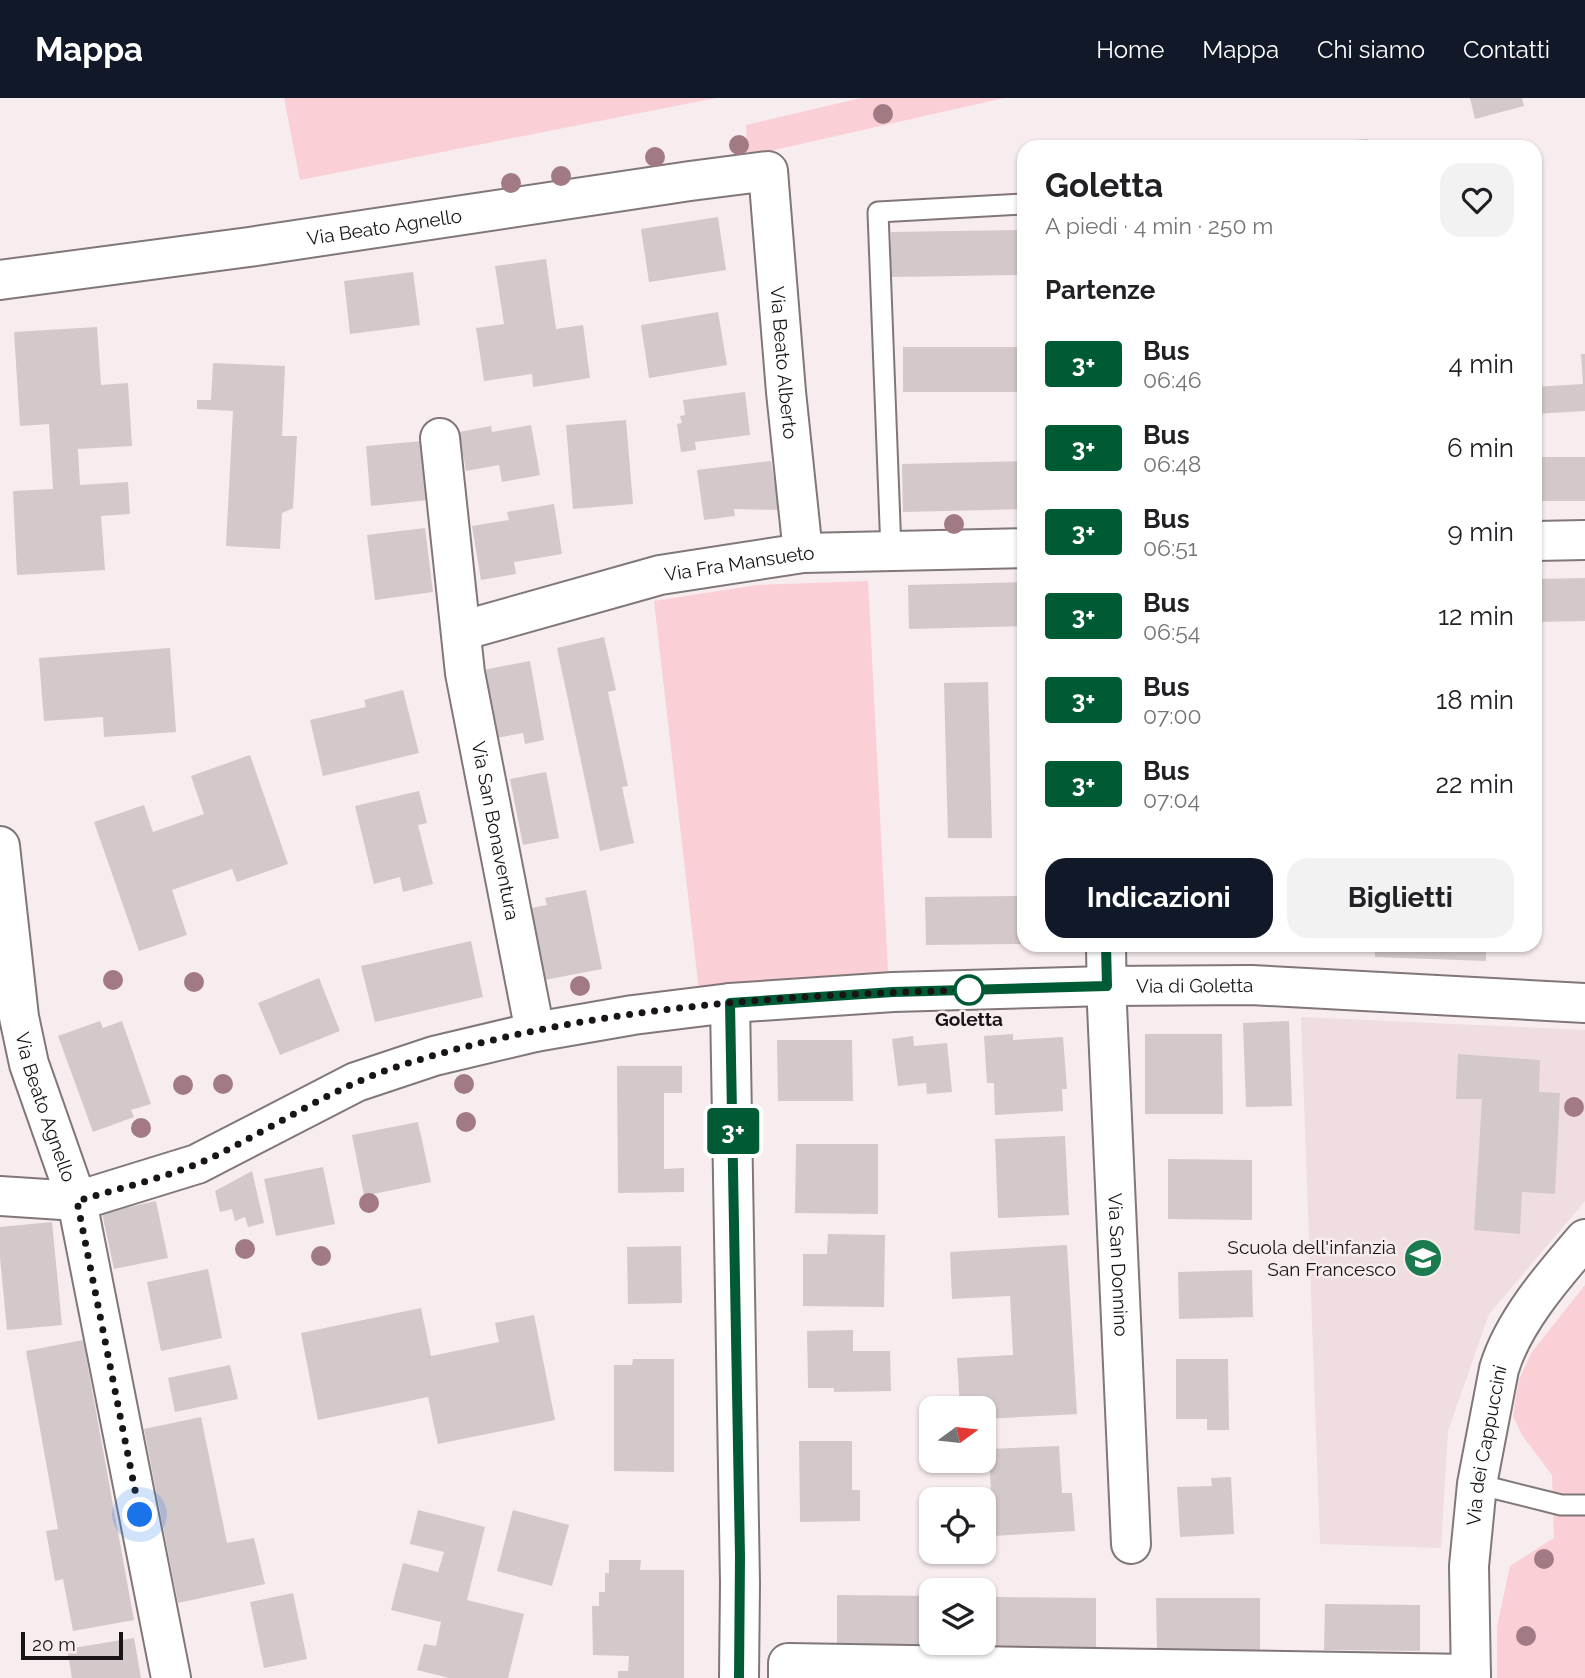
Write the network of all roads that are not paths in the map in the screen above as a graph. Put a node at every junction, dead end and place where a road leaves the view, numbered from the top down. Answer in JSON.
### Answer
{"nodes":[{"id":1,"x":768,"y":171,"type":"joint"},
{"id":2,"x":1017,"y":204,"type":"edge"},
{"id":3,"x":0,"y":280,"type":"edge"},
{"id":4,"x":440,"y":438,"type":"dead end"},
{"id":5,"x":1585,"y":540,"type":"edge"},
{"id":6,"x":1542,"y":541,"type":"edge"},
{"id":7,"x":1017,"y":548,"type":"edge"},
{"id":8,"x":891,"y":551,"type":"junction"},
{"id":9,"x":803,"y":553,"type":"junction"},
{"id":10,"x":461,"y":631,"type":"junction"},
{"id":11,"x":0,"y":846,"type":"edge"},
{"id":12,"x":1106,"y":952,"type":"edge"},
{"id":13,"x":1107,"y":986,"type":"junction"},
{"id":14,"x":730,"y":1003,"type":"junction"},
{"id":15,"x":1585,"y":1003,"type":"edge"},
{"id":16,"x":536,"y":1032,"type":"junction"},
{"id":17,"x":0,"y":1196,"type":"edge"},
{"id":18,"x":77,"y":1201,"type":"junction"},
{"id":19,"x":1585,"y":1239,"type":"edge"},
{"id":20,"x":1477,"y":1484,"type":"junction"},
{"id":21,"x":1585,"y":1505,"type":"edge"},
{"id":22,"x":1131,"y":1544,"type":"dead end"},
{"id":23,"x":788,"y":1671,"type":"edge"},
{"id":24,"x":1471,"y":1676,"type":"edge"},
{"id":25,"x":171,"y":1678,"type":"edge"},
{"id":26,"x":739,"y":1678,"type":"edge"}],
"edges":[{"from":1,"to":3,"type":"street","name":"Via Beato Agnello"},
{"from":1,"to":9,"type":"street","name":"Via Beato Alberto"},
{"from":2,"to":8,"type":"lane"},
{"from":4,"to":10,"type":"street","name":"Via San Bonaventura"},
{"from":5,"to":6,"type":"street"},
{"from":7,"to":8,"type":"street","name":"Via Fra Mansueto"},
{"from":8,"to":9,"type":"street","name":"Via Fra Mansueto"},
{"from":9,"to":10,"type":"street","name":"Via Fra Mansueto"},
{"from":10,"to":16,"type":"street","name":"Via San Bonaventura"},
{"from":11,"to":18,"type":"street","name":"Via Beato Agnello"},
{"from":12,"to":13,"type":"street","name":"Via San Donnino"},
{"from":13,"to":14,"type":"street","name":"Via di Goletta"},
{"from":13,"to":15,"type":"street","name":"Via di Goletta"},
{"from":13,"to":22,"type":"street","name":"Via San Donnino"},
{"from":14,"to":16,"type":"street","name":"Via di Goletta"},
{"from":14,"to":26,"type":"street"},
{"from":16,"to":18,"type":"street","name":"Via di Goletta"},
{"from":17,"to":18,"type":"street","name":"Via di Goletta"},
{"from":18,"to":25,"type":"street","name":"Via Beato Agnello"},
{"from":19,"to":20,"type":"street","name":"Via dei Cappuccini"},
{"from":20,"to":21,"type":"lane"},
{"from":20,"to":24,"type":"street","name":"Via dei Cappuccini"},
{"from":23,"to":24,"type":"street"}]}
